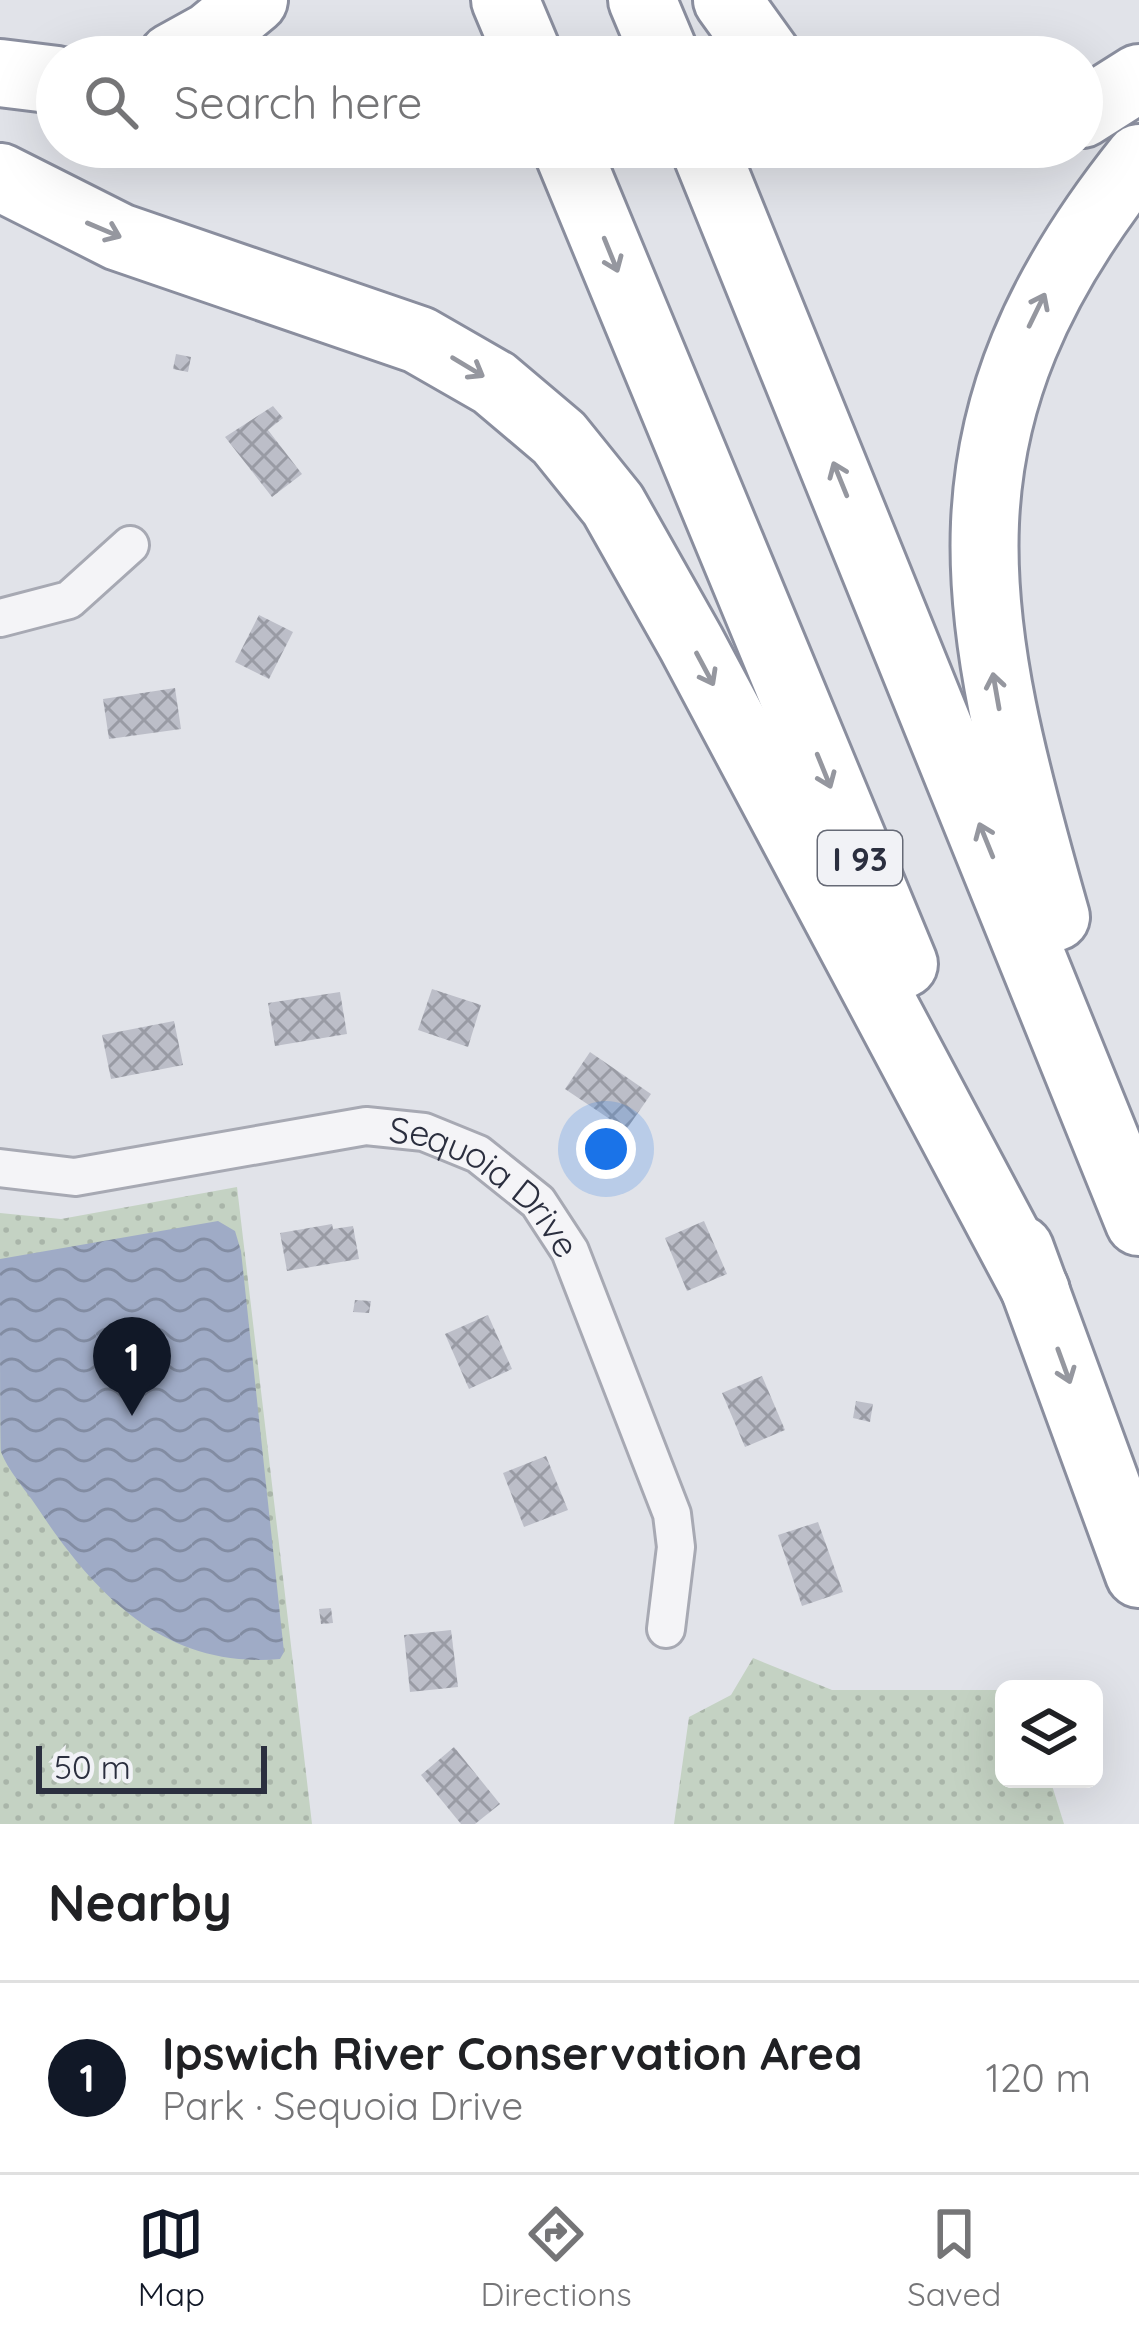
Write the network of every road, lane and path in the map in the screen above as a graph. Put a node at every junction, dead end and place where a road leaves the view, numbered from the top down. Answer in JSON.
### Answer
{"nodes":[{"id":1,"x":254,"y":0,"type":"edge"},
{"id":2,"x":505,"y":0,"type":"edge"},
{"id":3,"x":642,"y":0,"type":"edge"},
{"id":4,"x":727,"y":0,"type":"edge"},
{"id":5,"x":208,"y":36,"type":"edge"},
{"id":6,"x":520,"y":36,"type":"edge"},
{"id":7,"x":658,"y":36,"type":"edge"},
{"id":8,"x":753,"y":36,"type":"edge"},
{"id":9,"x":0,"y":73,"type":"edge"},
{"id":10,"x":36,"y":77,"type":"edge"},
{"id":11,"x":1139,"y":78,"type":"edge"},
{"id":12,"x":1103,"y":101,"type":"edge"},
{"id":13,"x":1139,"y":158,"type":"edge"},
{"id":14,"x":575,"y":168,"type":"edge"},
{"id":15,"x":712,"y":168,"type":"edge"},
{"id":16,"x":0,"y":177,"type":"edge"},
{"id":17,"x":130,"y":544,"type":"dead end"},
{"id":18,"x":0,"y":618,"type":"edge"},
{"id":19,"x":0,"y":1168,"type":"edge"},
{"id":20,"x":1139,"y":1209,"type":"edge"},
{"id":21,"x":1139,"y":1222,"type":"edge"},
{"id":22,"x":1036,"y":1291,"type":"junction"},
{"id":23,"x":1139,"y":1574,"type":"edge"},
{"id":24,"x":666,"y":1629,"type":"dead end"}],
"edges":[{"from":1,"to":5,"type":"highway"},
{"from":2,"to":6,"type":"highway"},
{"from":3,"to":7,"type":"highway"},
{"from":4,"to":8,"type":"highway"},
{"from":9,"to":10,"type":"highway"},
{"from":11,"to":12,"type":"highway"},
{"from":20,"to":13,"type":"highway","one_way":true},
{"from":14,"to":22,"type":"highway","number":"I 93","one_way":true},
{"from":21,"to":15,"type":"highway","one_way":true},
{"from":16,"to":22,"type":"highway","one_way":true},
{"from":17,"to":18,"type":"street"},
{"from":19,"to":24,"type":"street","name":"Sequoia Drive"},
{"from":22,"to":23,"type":"highway","number":"I 93","one_way":true}]}
